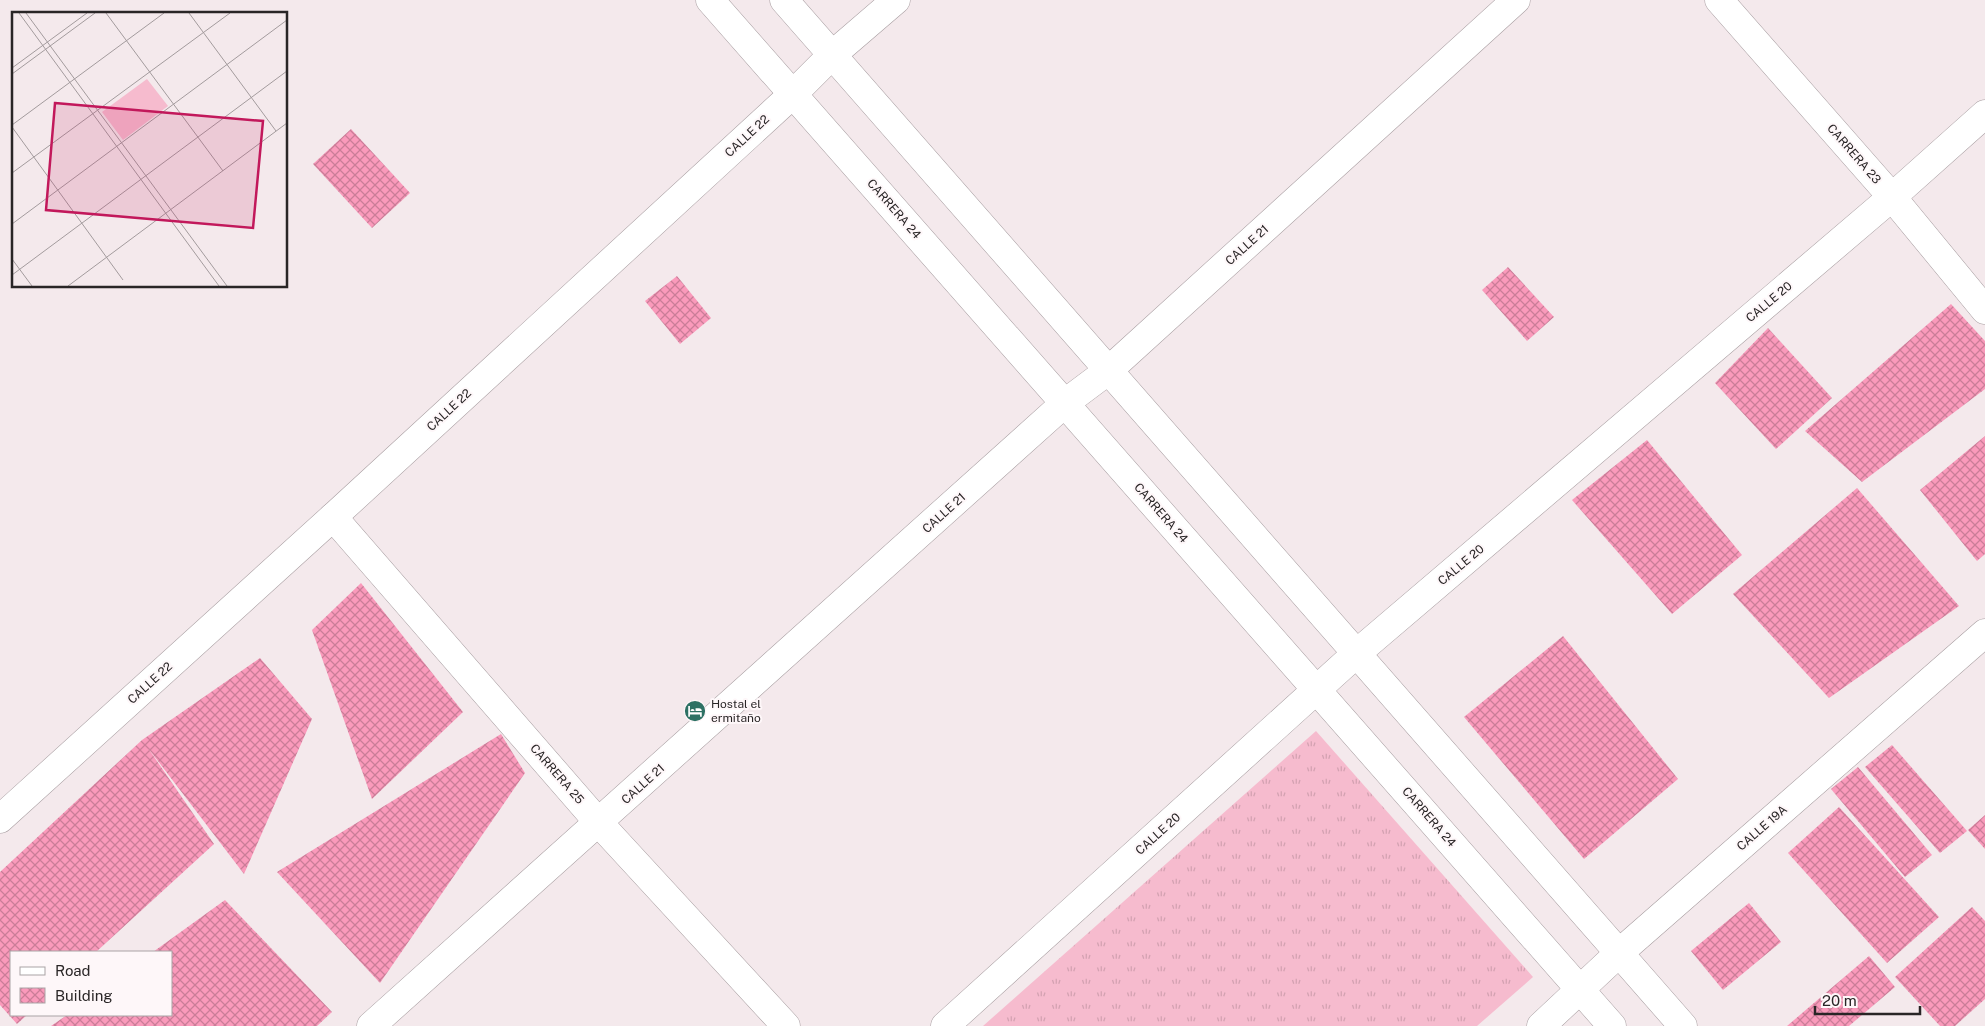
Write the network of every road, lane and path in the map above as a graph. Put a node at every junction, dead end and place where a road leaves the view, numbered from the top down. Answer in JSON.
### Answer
{"nodes":[{"id":1,"x":710,"y":0,"type":"edge"},
{"id":2,"x":784,"y":0,"type":"edge"},
{"id":3,"x":896,"y":0,"type":"edge"},
{"id":4,"x":1516,"y":0,"type":"edge"},
{"id":5,"x":1720,"y":0,"type":"edge"},
{"id":6,"x":832,"y":55,"type":"junction"},
{"id":7,"x":792,"y":94,"type":"junction"},
{"id":8,"x":1985,"y":114,"type":"edge"},
{"id":9,"x":1892,"y":197,"type":"junction"},
{"id":10,"x":1985,"y":310,"type":"edge"},
{"id":11,"x":1109,"y":370,"type":"junction"},
{"id":12,"x":1065,"y":403,"type":"junction"},
{"id":13,"x":333,"y":517,"type":"junction"},
{"id":14,"x":1985,"y":634,"type":"edge"},
{"id":15,"x":1357,"y":653,"type":"junction"},
{"id":16,"x":1317,"y":690,"type":"junction"},
{"id":17,"x":0,"y":819,"type":"edge"},
{"id":18,"x":599,"y":823,"type":"junction"},
{"id":19,"x":1619,"y":953,"type":"junction"},
{"id":20,"x":1581,"y":990,"type":"junction"},
{"id":21,"x":371,"y":1026,"type":"edge"},
{"id":22,"x":786,"y":1026,"type":"edge"},
{"id":23,"x":945,"y":1026,"type":"edge"},
{"id":24,"x":1541,"y":1026,"type":"edge"},
{"id":25,"x":1612,"y":1026,"type":"edge"},
{"id":26,"x":1683,"y":1026,"type":"edge"}],
"edges":[{"from":1,"to":7,"type":"street","name":"CARRERA 24"},
{"from":2,"to":6,"type":"street"},
{"from":3,"to":6,"type":"street","name":"CALLE 22"},
{"from":4,"to":11,"type":"street","name":"CALLE 21"},
{"from":5,"to":9,"type":"street","name":"CARRERA 23"},
{"from":6,"to":7,"type":"street","name":"CALLE 22"},
{"from":6,"to":11,"type":"street"},
{"from":7,"to":12,"type":"street","name":"CARRERA 24"},
{"from":7,"to":13,"type":"street","name":"CALLE 22"},
{"from":8,"to":9,"type":"street","name":"CALLE 20"},
{"from":9,"to":10,"type":"street","name":"CARRERA 23"},
{"from":9,"to":15,"type":"street","name":"CALLE 20"},
{"from":11,"to":12,"type":"street","name":"CALLE 21"},
{"from":11,"to":15,"type":"street"},
{"from":12,"to":16,"type":"street","name":"CARRERA 24"},
{"from":12,"to":18,"type":"street","name":"CALLE 21"},
{"from":13,"to":17,"type":"street","name":"CALLE 22"},
{"from":13,"to":18,"type":"street","name":"CARRERA 25"},
{"from":14,"to":19,"type":"street","name":"CALLE 19A"},
{"from":15,"to":16,"type":"street","name":"CALLE 20"},
{"from":15,"to":19,"type":"street"},
{"from":16,"to":20,"type":"street","name":"CARRERA 24"},
{"from":16,"to":23,"type":"street","name":"CALLE 20"},
{"from":18,"to":21,"type":"street","name":"CALLE 21"},
{"from":18,"to":22,"type":"street","name":"CARRERA 25"},
{"from":19,"to":20,"type":"street","name":"CALLE 19A"},
{"from":19,"to":26,"type":"street"},
{"from":20,"to":24,"type":"street","name":"CALLE 19A"},
{"from":20,"to":25,"type":"street","name":"CARRERA 24"}]}
